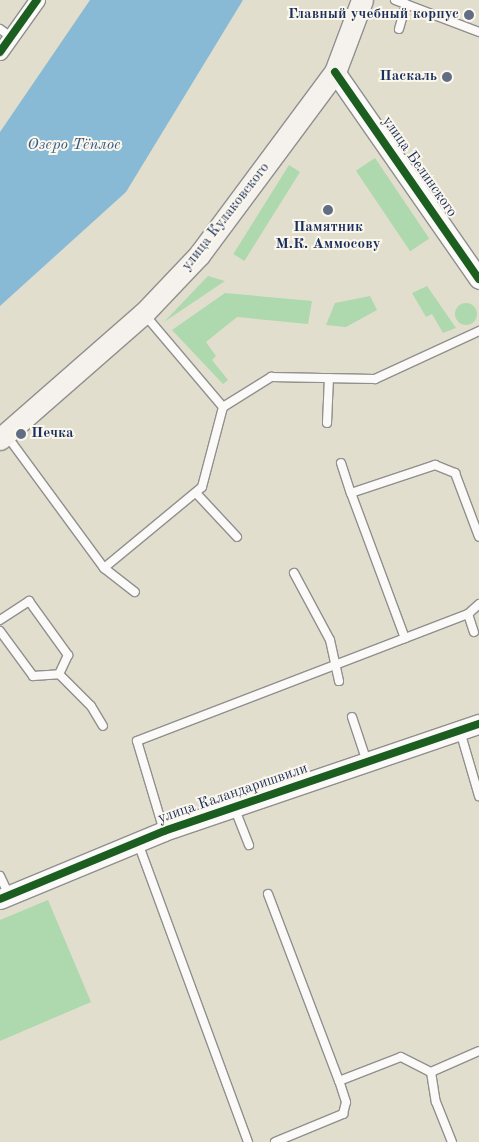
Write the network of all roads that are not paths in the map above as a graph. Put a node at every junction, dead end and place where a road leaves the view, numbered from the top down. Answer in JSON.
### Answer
{"nodes":[{"id":1,"x":37,"y":0,"type":"edge"},
{"id":2,"x":362,"y":0,"type":"edge"},
{"id":3,"x":395,"y":0,"type":"edge"},
{"id":4,"x":406,"y":4,"type":"junction"},
{"id":5,"x":399,"y":28,"type":"dead end"},
{"id":6,"x":479,"y":32,"type":"edge"},
{"id":7,"x":6,"y":33,"type":"edge"},
{"id":8,"x":0,"y":52,"type":"edge"},
{"id":9,"x":335,"y":72,"type":"junction"},
{"id":10,"x":479,"y":279,"type":"edge"},
{"id":11,"x":144,"y":313,"type":"junction"},
{"id":12,"x":479,"y":331,"type":"edge"},
{"id":13,"x":328,"y":378,"type":"junction"},
{"id":14,"x":222,"y":407,"type":"junction"},
{"id":15,"x":327,"y":422,"type":"dead end"},
{"id":16,"x":3,"y":437,"type":"edge"},
{"id":17,"x":341,"y":463,"type":"dead end"},
{"id":18,"x":196,"y":493,"type":"junction"},
{"id":19,"x":351,"y":493,"type":"junction"},
{"id":20,"x":237,"y":537,"type":"dead end"},
{"id":21,"x":479,"y":537,"type":"edge"},
{"id":22,"x":104,"y":568,"type":"junction"},
{"id":23,"x":294,"y":573,"type":"dead end"},
{"id":24,"x":135,"y":592,"type":"dead end"},
{"id":25,"x":479,"y":604,"type":"edge"},
{"id":26,"x":468,"y":614,"type":"junction"},
{"id":27,"x":0,"y":620,"type":"edge"},
{"id":28,"x":0,"y":631,"type":"edge"},
{"id":29,"x":474,"y":632,"type":"dead end"},
{"id":30,"x":405,"y":638,"type":"junction"},
{"id":31,"x":334,"y":665,"type":"junction"},
{"id":32,"x":58,"y":674,"type":"junction"},
{"id":33,"x":339,"y":681,"type":"dead end"},
{"id":34,"x":352,"y":717,"type":"dead end"},
{"id":35,"x":479,"y":724,"type":"edge"},
{"id":36,"x":103,"y":726,"type":"dead end"},
{"id":37,"x":460,"y":730,"type":"junction"},
{"id":38,"x":367,"y":762,"type":"junction"},
{"id":39,"x":479,"y":796,"type":"edge"},
{"id":40,"x":234,"y":808,"type":"junction"},
{"id":41,"x":164,"y":831,"type":"junction"},
{"id":42,"x":138,"y":843,"type":"junction"},
{"id":43,"x":249,"y":845,"type":"dead end"},
{"id":44,"x":0,"y":876,"type":"edge"},
{"id":45,"x":268,"y":894,"type":"dead end"},
{"id":46,"x":4,"y":897,"type":"edge"},
{"id":47,"x":479,"y":1051,"type":"edge"},
{"id":48,"x":431,"y":1072,"type":"junction"},
{"id":49,"x":338,"y":1080,"type":"junction"},
{"id":50,"x":248,"y":1142,"type":"edge"},
{"id":51,"x":275,"y":1142,"type":"edge"},
{"id":52,"x":452,"y":1142,"type":"edge"}],
"edges":[{"from":1,"to":7,"type":"street"},
{"from":2,"to":9,"type":"main road","name":"улица Кулаковского"},
{"from":3,"to":4,"type":"lane"},
{"from":4,"to":5,"type":"lane"},
{"from":4,"to":6,"type":"lane"},
{"from":7,"to":8,"type":"street"},
{"from":9,"to":10,"type":"street","name":"улица Белинского"},
{"from":9,"to":11,"type":"main road","name":"улица Кулаковского"},
{"from":11,"to":14,"type":"lane"},
{"from":11,"to":16,"type":"main road","name":"улица Кулаковского"},
{"from":12,"to":13,"type":"lane"},
{"from":13,"to":14,"type":"lane"},
{"from":13,"to":15,"type":"lane"},
{"from":14,"to":18,"type":"lane"},
{"from":16,"to":22,"type":"lane"},
{"from":17,"to":19,"type":"lane"},
{"from":18,"to":20,"type":"lane"},
{"from":18,"to":22,"type":"lane"},
{"from":19,"to":21,"type":"lane"},
{"from":19,"to":30,"type":"lane"},
{"from":22,"to":24,"type":"lane"},
{"from":23,"to":31,"type":"lane"},
{"from":25,"to":26,"type":"lane"},
{"from":26,"to":29,"type":"lane"},
{"from":26,"to":30,"type":"lane"},
{"from":27,"to":32,"type":"lane"},
{"from":28,"to":32,"type":"lane"},
{"from":30,"to":31,"type":"lane"},
{"from":31,"to":33,"type":"lane"},
{"from":31,"to":41,"type":"lane"},
{"from":32,"to":36,"type":"lane"},
{"from":34,"to":38,"type":"lane"},
{"from":35,"to":37,"type":"street","name":"улица Каландаришвили"},
{"from":37,"to":38,"type":"street","name":"улица Каландаришвили"},
{"from":37,"to":39,"type":"lane"},
{"from":38,"to":40,"type":"street","name":"улица Каландаришвили"},
{"from":40,"to":41,"type":"street","name":"улица Каландаришвили"},
{"from":40,"to":43,"type":"lane"},
{"from":41,"to":42,"type":"street","name":"улица Каландаришвили"},
{"from":42,"to":46,"type":"street","name":"улица Каландаришвили"},
{"from":42,"to":50,"type":"lane"},
{"from":44,"to":46,"type":"lane"},
{"from":45,"to":49,"type":"lane"},
{"from":47,"to":48,"type":"lane"},
{"from":48,"to":49,"type":"lane"},
{"from":48,"to":52,"type":"lane"},
{"from":49,"to":51,"type":"lane"}]}
